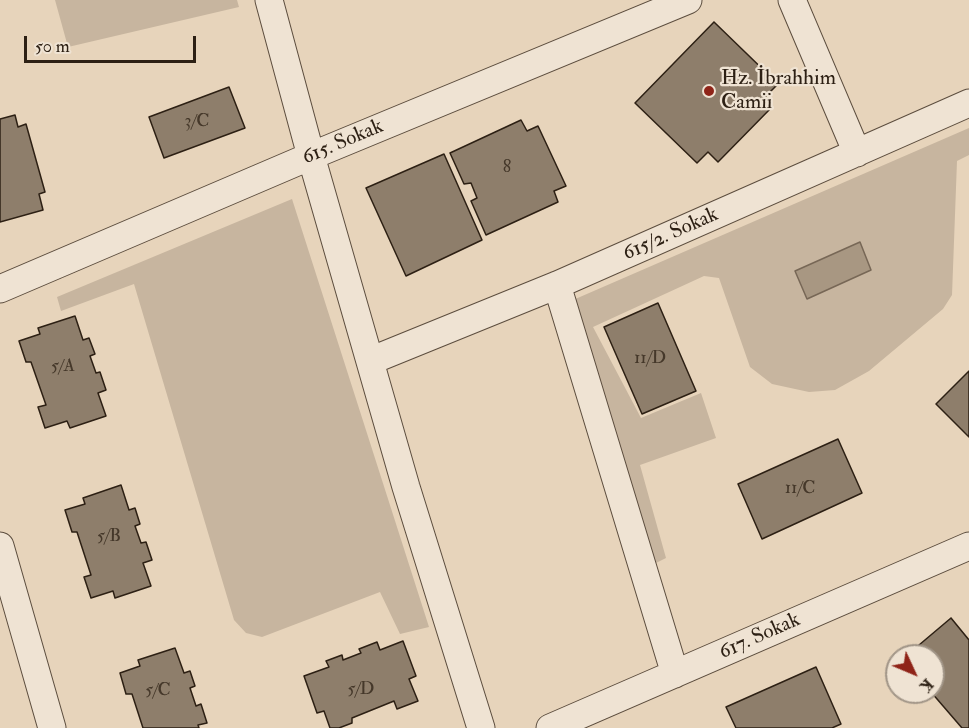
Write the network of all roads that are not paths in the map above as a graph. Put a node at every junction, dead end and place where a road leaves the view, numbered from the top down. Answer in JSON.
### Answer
{"nodes":[{"id":1,"x":269,"y":0,"type":"edge"},
{"id":2,"x":688,"y":0,"type":"edge"},
{"id":3,"x":792,"y":0,"type":"edge"},
{"id":4,"x":969,"y":103,"type":"edge"},
{"id":5,"x":857,"y":153,"type":"junction"},
{"id":6,"x":311,"y":156,"type":"junction"},
{"id":7,"x":557,"y":285,"type":"junction"},
{"id":8,"x":0,"y":289,"type":"edge"},
{"id":9,"x":370,"y":361,"type":"junction"},
{"id":10,"x":0,"y":546,"type":"edge"},
{"id":11,"x":969,"y":546,"type":"edge"},
{"id":12,"x":675,"y":674,"type":"junction"},
{"id":13,"x":52,"y":728,"type":"edge"},
{"id":14,"x":481,"y":728,"type":"edge"},
{"id":15,"x":550,"y":728,"type":"edge"}],
"edges":[{"from":1,"to":6,"type":"street"},
{"from":2,"to":6,"type":"street","name":"615. Sokak"},
{"from":3,"to":5,"type":"street"},
{"from":4,"to":5,"type":"street","name":"615/2. Sokak"},
{"from":5,"to":7,"type":"street","name":"615/2. Sokak"},
{"from":6,"to":8,"type":"street","name":"615. Sokak"},
{"from":6,"to":9,"type":"street"},
{"from":7,"to":9,"type":"street","name":"615/2. Sokak"},
{"from":7,"to":12,"type":"street"},
{"from":9,"to":14,"type":"street"},
{"from":10,"to":13,"type":"street"},
{"from":11,"to":12,"type":"street","name":"617. Sokak"},
{"from":12,"to":15,"type":"street","name":"617. Sokak"}]}
